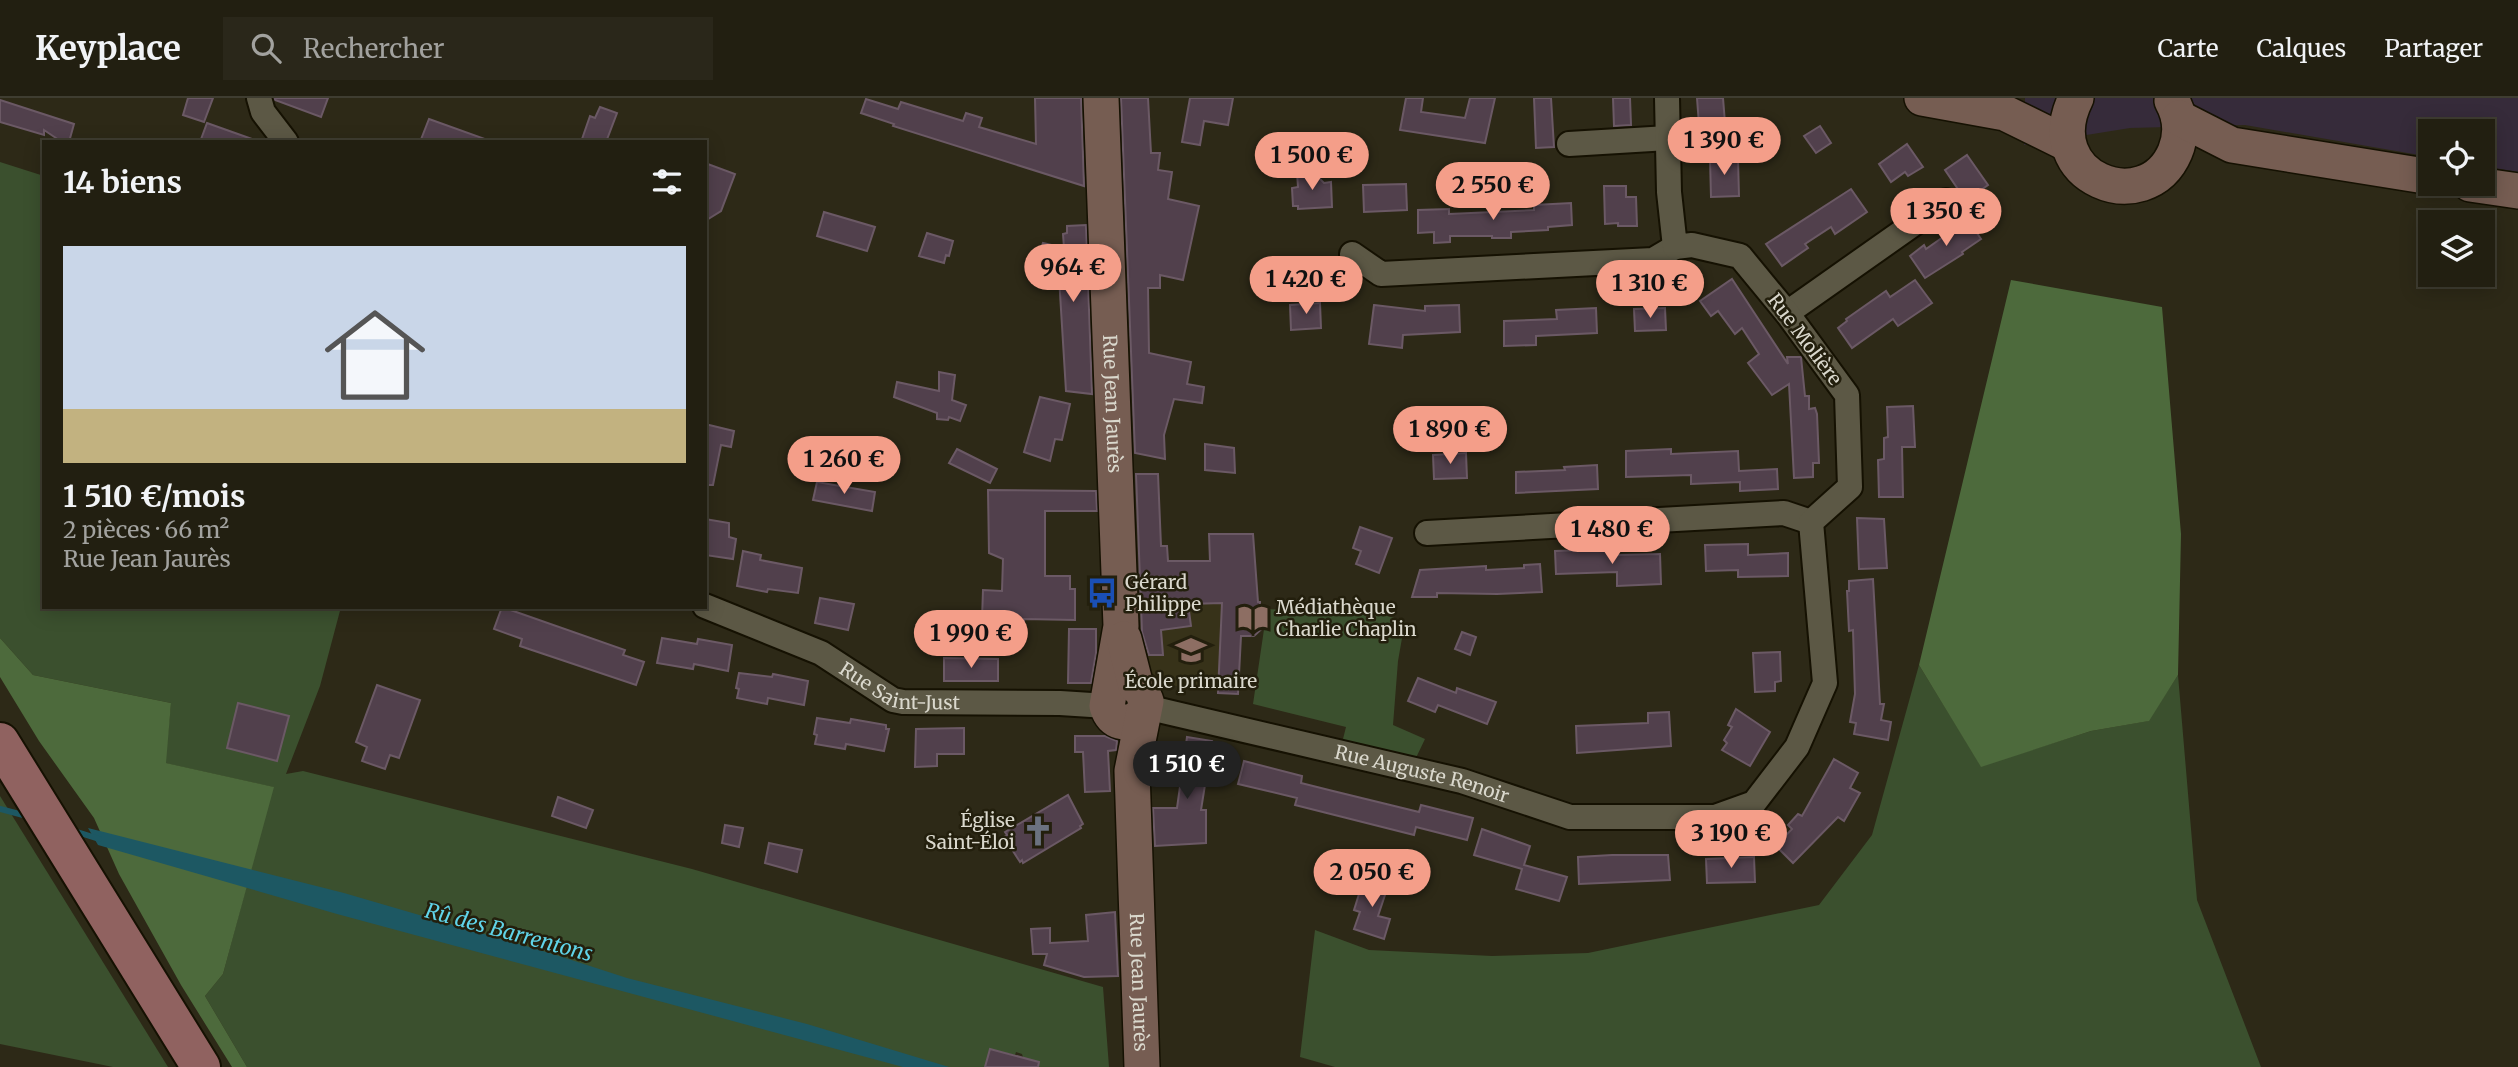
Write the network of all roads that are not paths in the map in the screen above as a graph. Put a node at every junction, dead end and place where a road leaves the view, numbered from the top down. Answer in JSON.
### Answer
{"nodes":[{"id":1,"x":260,"y":98,"type":"edge"},
{"id":2,"x":1101,"y":98,"type":"edge"},
{"id":3,"x":1667,"y":98,"type":"edge"},
{"id":4,"x":1922,"y":98,"type":"edge"},
{"id":5,"x":2074,"y":98,"type":"edge"},
{"id":6,"x":2174,"y":108,"type":"edge"},
{"id":7,"x":2005,"y":114,"type":"junction"},
{"id":8,"x":1668,"y":138,"type":"junction"},
{"id":9,"x":284,"y":140,"type":"edge"},
{"id":10,"x":1569,"y":144,"type":"dead end"},
{"id":11,"x":2068,"y":144,"type":"junction"},
{"id":12,"x":2232,"y":145,"type":"junction"},
{"id":13,"x":2172,"y":159,"type":"junction"},
{"id":14,"x":2418,"y":175,"type":"edge"},
{"id":15,"x":2495,"y":188,"type":"edge"},
{"id":16,"x":2518,"y":191,"type":"edge"},
{"id":17,"x":1946,"y":201,"type":"dead end"},
{"id":18,"x":1675,"y":247,"type":"junction"},
{"id":19,"x":1352,"y":254,"type":"dead end"},
{"id":20,"x":1787,"y":313,"type":"junction"},
{"id":21,"x":1811,"y":522,"type":"junction"},
{"id":22,"x":1427,"y":533,"type":"dead end"},
{"id":23,"x":707,"y":607,"type":"edge"},
{"id":24,"x":1127,"y":705,"type":"junction"},
{"id":25,"x":0,"y":742,"type":"edge"},
{"id":26,"x":201,"y":1067,"type":"edge"},
{"id":27,"x":1142,"y":1067,"type":"edge"}],
"edges":[{"from":1,"to":9,"type":"street"},
{"from":2,"to":24,"type":"main road","name":"Rue Jean Jaurès"},
{"from":3,"to":8,"type":"street"},
{"from":4,"to":7,"type":"main road"},
{"from":5,"to":7,"type":"main road"},
{"from":5,"to":11,"type":"main road"},
{"from":6,"to":12,"type":"main road"},
{"from":6,"to":13,"type":"main road"},
{"from":7,"to":11,"type":"main road"},
{"from":8,"to":10,"type":"street"},
{"from":8,"to":18,"type":"street"},
{"from":11,"to":13,"type":"main road"},
{"from":12,"to":13,"type":"main road"},
{"from":12,"to":14,"type":"main road"},
{"from":15,"to":16,"type":"main road"},
{"from":17,"to":20,"type":"street"},
{"from":18,"to":19,"type":"street"},
{"from":18,"to":20,"type":"street","name":"Rue Molière"},
{"from":20,"to":21,"type":"street","name":"Rue Molière"},
{"from":21,"to":22,"type":"street"},
{"from":21,"to":24,"type":"street","name":"Rue Auguste Renoir"},
{"from":23,"to":24,"type":"street","name":"Rue Saint-Just"},
{"from":24,"to":27,"type":"main road","name":"Rue Jean Jaurès"},
{"from":25,"to":26,"type":"main road"}]}
